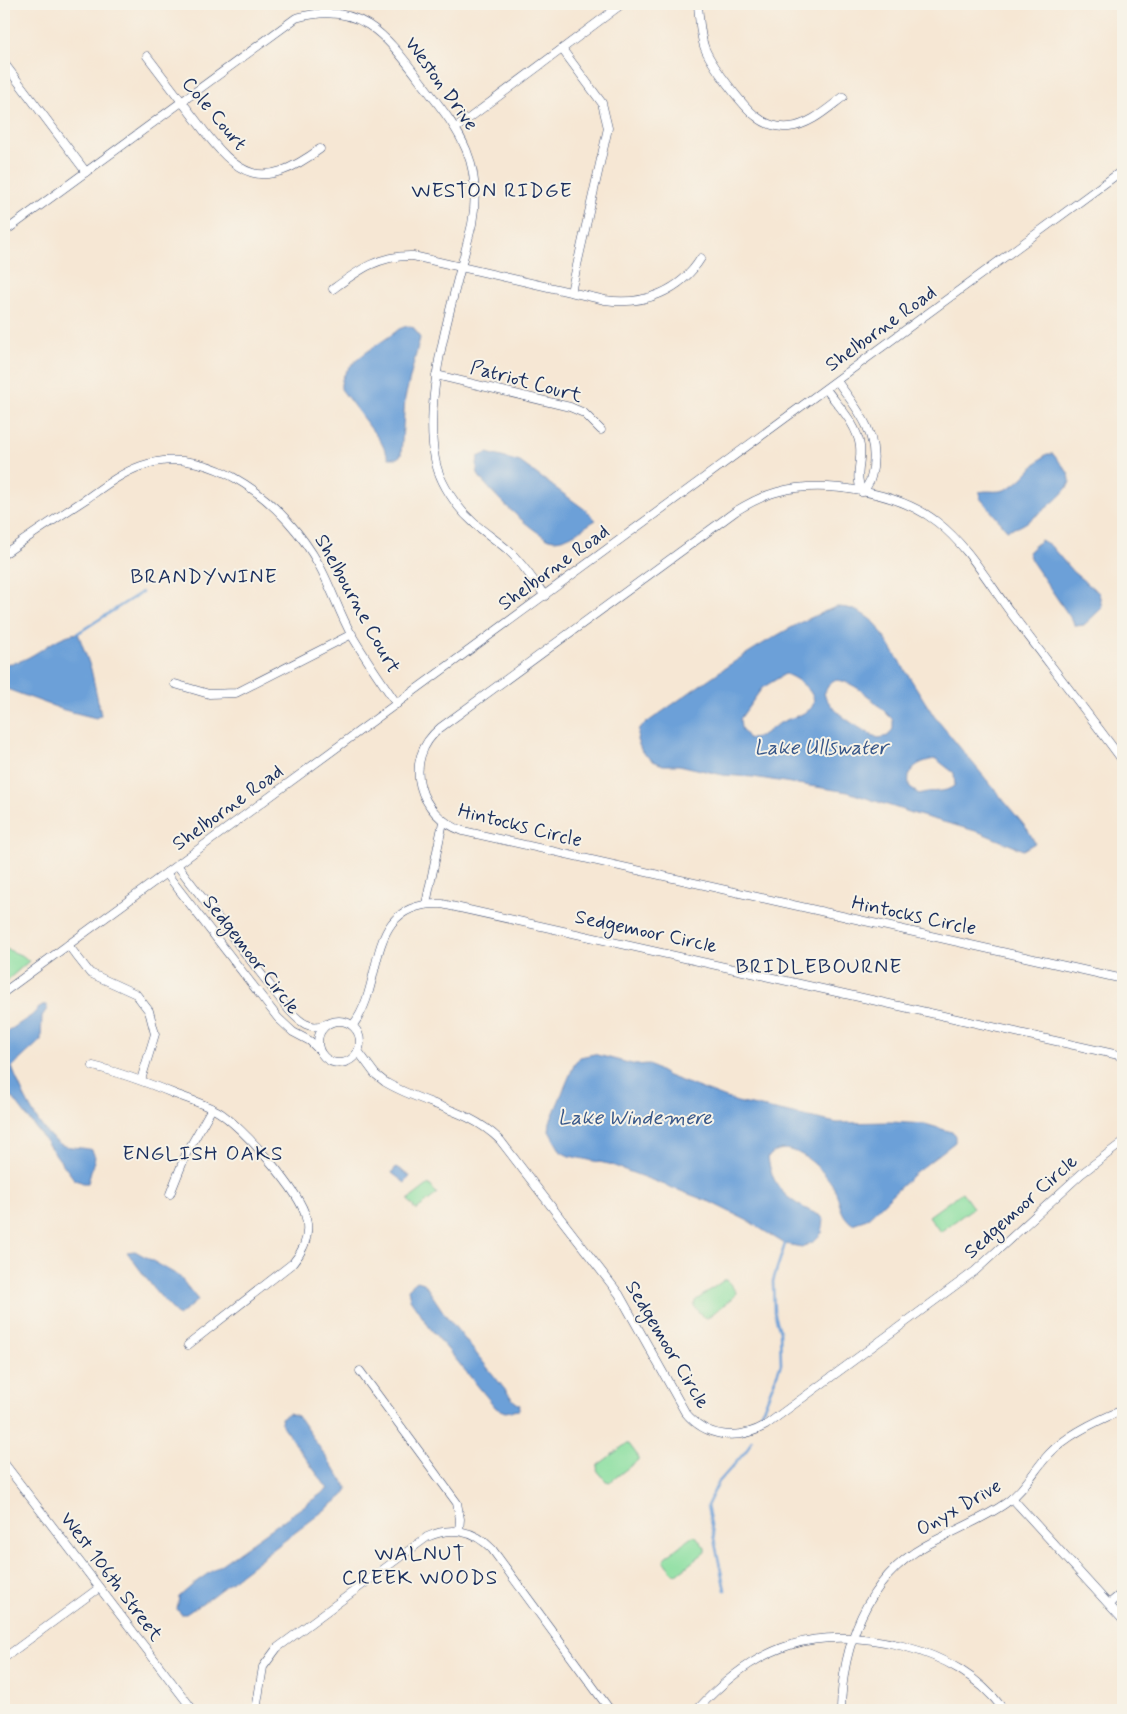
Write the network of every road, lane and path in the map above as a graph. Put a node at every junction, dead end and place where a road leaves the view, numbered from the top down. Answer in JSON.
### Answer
{"nodes":[{"id":1,"x":622,"y":4,"type":"edge"},
{"id":2,"x":698,"y":4,"type":"edge"},
{"id":3,"x":562,"y":49,"type":"junction"},
{"id":4,"x":146,"y":56,"type":"dead end"},
{"id":5,"x":4,"y":63,"type":"edge"},
{"id":6,"x":842,"y":97,"type":"dead end"},
{"id":7,"x":181,"y":102,"type":"junction"},
{"id":8,"x":456,"y":128,"type":"junction"},
{"id":9,"x":320,"y":149,"type":"dead end"},
{"id":10,"x":1123,"y":170,"type":"edge"},
{"id":11,"x":86,"y":172,"type":"junction"},
{"id":12,"x":4,"y":232,"type":"edge"},
{"id":13,"x":701,"y":258,"type":"dead end"},
{"id":14,"x":461,"y":267,"type":"junction"},
{"id":15,"x":333,"y":289,"type":"dead end"},
{"id":16,"x":571,"y":292,"type":"junction"},
{"id":17,"x":436,"y":375,"type":"junction"},
{"id":18,"x":837,"y":381,"type":"junction"},
{"id":19,"x":826,"y":389,"type":"junction"},
{"id":20,"x":601,"y":430,"type":"dead end"},
{"id":21,"x":862,"y":492,"type":"junction"},
{"id":22,"x":4,"y":554,"type":"edge"},
{"id":23,"x":545,"y":596,"type":"junction"},
{"id":24,"x":352,"y":634,"type":"junction"},
{"id":25,"x":175,"y":684,"type":"dead end"},
{"id":26,"x":397,"y":704,"type":"junction"},
{"id":27,"x":1123,"y":761,"type":"edge"},
{"id":28,"x":443,"y":822,"type":"junction"},
{"id":29,"x":178,"y":865,"type":"junction"},
{"id":30,"x":166,"y":873,"type":"junction"},
{"id":31,"x":426,"y":904,"type":"junction"},
{"id":32,"x":68,"y":945,"type":"junction"},
{"id":33,"x":1123,"y":979,"type":"edge"},
{"id":34,"x":4,"y":992,"type":"edge"},
{"id":35,"x":326,"y":1024,"type":"junction"},
{"id":36,"x":352,"y":1025,"type":"junction"},
{"id":37,"x":318,"y":1049,"type":"junction"},
{"id":38,"x":358,"y":1051,"type":"junction"},
{"id":39,"x":1123,"y":1056,"type":"edge"},
{"id":40,"x":93,"y":1066,"type":"dead end"},
{"id":41,"x":141,"y":1080,"type":"junction"},
{"id":42,"x":212,"y":1108,"type":"junction"},
{"id":43,"x":1123,"y":1142,"type":"edge"},
{"id":44,"x":170,"y":1194,"type":"dead end"},
{"id":45,"x":188,"y":1345,"type":"dead end"},
{"id":46,"x":360,"y":1371,"type":"dead end"},
{"id":47,"x":1123,"y":1410,"type":"edge"},
{"id":48,"x":4,"y":1463,"type":"edge"},
{"id":49,"x":1012,"y":1498,"type":"junction"},
{"id":50,"x":459,"y":1530,"type":"junction"},
{"id":51,"x":99,"y":1588,"type":"junction"},
{"id":52,"x":1123,"y":1592,"type":"edge"},
{"id":53,"x":1110,"y":1603,"type":"junction"},
{"id":54,"x":1123,"y":1620,"type":"edge"},
{"id":55,"x":852,"y":1636,"type":"junction"},
{"id":56,"x":4,"y":1658,"type":"edge"},
{"id":57,"x":192,"y":1710,"type":"edge"},
{"id":58,"x":256,"y":1710,"type":"edge"},
{"id":59,"x":610,"y":1710,"type":"edge"},
{"id":60,"x":697,"y":1710,"type":"edge"},
{"id":61,"x":841,"y":1710,"type":"edge"},
{"id":62,"x":1004,"y":1710,"type":"edge"}],
"edges":[{"from":1,"to":3,"type":"street"},
{"from":2,"to":6,"type":"street"},
{"from":3,"to":8,"type":"street"},
{"from":3,"to":16,"type":"street"},
{"from":4,"to":7,"type":"street","name":"Cole Court"},
{"from":5,"to":11,"type":"street"},
{"from":7,"to":8,"type":"street","name":"Weston Drive"},
{"from":7,"to":9,"type":"street","name":"Cole Court"},
{"from":7,"to":11,"type":"street","name":"Weston Drive"},
{"from":8,"to":14,"type":"street","name":"Weston Drive"},
{"from":10,"to":18,"type":"street","name":"Shelborne Road"},
{"from":11,"to":12,"type":"street","name":"Weston Drive"},
{"from":13,"to":16,"type":"street"},
{"from":14,"to":15,"type":"street"},
{"from":14,"to":16,"type":"street"},
{"from":14,"to":17,"type":"street","name":"Weston Drive"},
{"from":17,"to":20,"type":"street","name":"Patriot Court"},
{"from":17,"to":23,"type":"street","name":"Weston Drive"},
{"from":18,"to":19,"type":"street","name":"Shelborne Road"},
{"from":18,"to":21,"type":"street"},
{"from":19,"to":21,"type":"street"},
{"from":19,"to":23,"type":"street","name":"Shelborne Road"},
{"from":21,"to":27,"type":"street","name":"Hintocks Circle"},
{"from":21,"to":28,"type":"street","name":"Hintocks Circle"},
{"from":22,"to":24,"type":"street","name":"Shelbourne Court"},
{"from":23,"to":26,"type":"street","name":"Shelborne Road"},
{"from":24,"to":25,"type":"street"},
{"from":24,"to":26,"type":"street","name":"Shelbourne Court"},
{"from":26,"to":29,"type":"street","name":"Shelborne Road"},
{"from":28,"to":31,"type":"street"},
{"from":28,"to":33,"type":"street","name":"Hintocks Circle"},
{"from":29,"to":30,"type":"street","name":"Shelborne Road"},
{"from":29,"to":35,"type":"street","name":"Sedgemoor Circle"},
{"from":30,"to":32,"type":"street","name":"Shelborne Road"},
{"from":30,"to":37,"type":"street","name":"Sedgemoor Circle"},
{"from":31,"to":36,"type":"street","name":"Sedgemoor Circle"},
{"from":31,"to":39,"type":"street","name":"Sedgemoor Circle"},
{"from":32,"to":34,"type":"street","name":"Shelborne Road"},
{"from":32,"to":41,"type":"street"},
{"from":35,"to":36,"type":"street"},
{"from":35,"to":37,"type":"street"},
{"from":36,"to":38,"type":"street"},
{"from":37,"to":38,"type":"street"},
{"from":38,"to":43,"type":"street","name":"Sedgemoor Circle"},
{"from":40,"to":41,"type":"street"},
{"from":41,"to":42,"type":"street"},
{"from":42,"to":44,"type":"street"},
{"from":42,"to":45,"type":"street"},
{"from":46,"to":50,"type":"street"},
{"from":47,"to":49,"type":"street","name":"Onyx Drive"},
{"from":48,"to":51,"type":"street","name":"West 106th Street"},
{"from":49,"to":53,"type":"street"},
{"from":49,"to":55,"type":"street","name":"Onyx Drive"},
{"from":50,"to":58,"type":"street"},
{"from":50,"to":59,"type":"street"},
{"from":51,"to":56,"type":"street"},
{"from":51,"to":57,"type":"street","name":"West 106th Street"},
{"from":52,"to":53,"type":"street"},
{"from":53,"to":54,"type":"street"},
{"from":55,"to":60,"type":"street"},
{"from":55,"to":61,"type":"street","name":"Onyx Drive"},
{"from":55,"to":62,"type":"street"}]}
